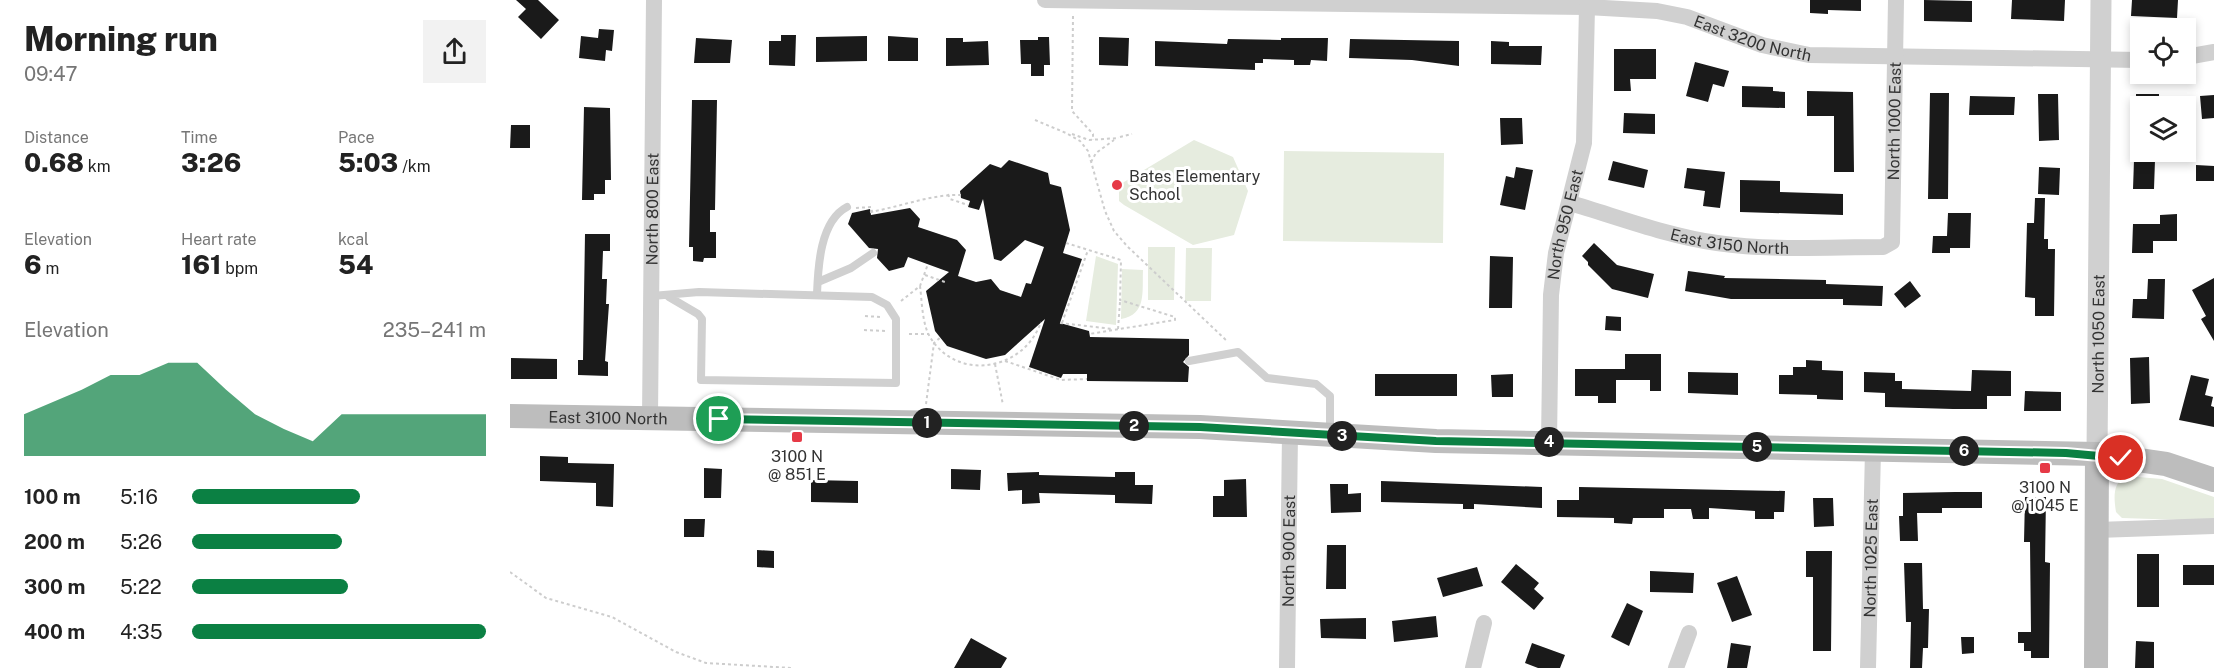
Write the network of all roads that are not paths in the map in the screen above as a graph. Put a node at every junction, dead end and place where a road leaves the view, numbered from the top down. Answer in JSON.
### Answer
{"nodes":[{"id":1,"x":654,"y":0,"type":"edge"},
{"id":2,"x":1045,"y":0,"type":"edge"},
{"id":3,"x":1896,"y":0,"type":"edge"},
{"id":4,"x":2101,"y":0,"type":"edge"},
{"id":5,"x":1395,"y":2,"type":"edge"},
{"id":6,"x":1587,"y":7,"type":"junction"},
{"id":7,"x":2214,"y":52,"type":"edge"},
{"id":8,"x":2196,"y":55,"type":"edge"},
{"id":9,"x":1896,"y":56,"type":"junction"},
{"id":10,"x":2130,"y":60,"type":"edge"},
{"id":11,"x":2101,"y":61,"type":"junction"},
{"id":12,"x":1570,"y":203,"type":"junction"},
{"id":13,"x":848,"y":207,"type":"road end"},
{"id":14,"x":1892,"y":242,"type":"joint"},
{"id":15,"x":873,"y":253,"type":"dead end"},
{"id":16,"x":818,"y":282,"type":"junction"},
{"id":17,"x":817,"y":294,"type":"junction"},
{"id":18,"x":652,"y":296,"type":"junction"},
{"id":19,"x":669,"y":297,"type":"junction"},
{"id":20,"x":1189,"y":361,"type":"dead end"},
{"id":21,"x":510,"y":416,"type":"edge"},
{"id":22,"x":650,"y":417,"type":"junction"},
{"id":23,"x":1290,"y":433,"type":"junction"},
{"id":24,"x":1330,"y":435,"type":"junction"},
{"id":25,"x":1549,"y":442,"type":"junction"},
{"id":26,"x":1873,"y":450,"type":"junction"},
{"id":27,"x":2097,"y":454,"type":"junction"},
{"id":28,"x":2214,"y":480,"type":"edge"},
{"id":29,"x":2214,"y":526,"type":"edge"},
{"id":30,"x":2097,"y":530,"type":"junction"},
{"id":31,"x":1484,"y":623,"type":"dead end"},
{"id":32,"x":1689,"y":633,"type":"dead end"},
{"id":33,"x":1287,"y":668,"type":"edge"},
{"id":34,"x":1473,"y":668,"type":"edge"},
{"id":35,"x":1676,"y":668,"type":"edge"},
{"id":36,"x":1868,"y":668,"type":"edge"},
{"id":37,"x":2096,"y":668,"type":"edge"}],
"edges":[{"from":1,"to":18,"type":"street","name":"North 800 East"},
{"from":2,"to":5,"type":"street","name":"East 3200 North"},
{"from":3,"to":9,"type":"street","name":"North 1000 East"},
{"from":4,"to":11,"type":"street","name":"North 1050 East"},
{"from":5,"to":6,"type":"street","name":"East 3200 North"},
{"from":6,"to":9,"type":"street","name":"East 3200 North"},
{"from":6,"to":12,"type":"street","name":"North 950 East"},
{"from":7,"to":8,"type":"street"},
{"from":9,"to":11,"type":"street","name":"East 3200 North"},
{"from":9,"to":14,"type":"street","name":"North 1000 East"},
{"from":10,"to":11,"type":"street","name":"East 3200 North"},
{"from":11,"to":27,"type":"street","name":"North 1050 East"},
{"from":12,"to":14,"type":"street","name":"East 3150 North"},
{"from":12,"to":25,"type":"street","name":"North 950 East"},
{"from":13,"to":16,"type":"lane"},
{"from":15,"to":16,"type":"lane"},
{"from":16,"to":17,"type":"lane"},
{"from":17,"to":19,"type":"lane"},
{"from":17,"to":19,"type":"lane"},
{"from":18,"to":19,"type":"lane"},
{"from":18,"to":22,"type":"street","name":"North 800 East"},
{"from":20,"to":24,"type":"lane"},
{"from":21,"to":22,"type":"main road","name":"East 3100 North"},
{"from":22,"to":23,"type":"main road","name":"East 3100 North"},
{"from":23,"to":24,"type":"main road","name":"East 3100 North"},
{"from":23,"to":33,"type":"street","name":"North 900 East"},
{"from":24,"to":25,"type":"main road","name":"East 3100 North"},
{"from":25,"to":26,"type":"main road","name":"East 3100 North"},
{"from":26,"to":27,"type":"main road","name":"East 3100 North"},
{"from":26,"to":36,"type":"street","name":"North 1025 East"},
{"from":27,"to":28,"type":"main road","name":"East 3100 North"},
{"from":27,"to":30,"type":"main road","name":"North 1050 East"},
{"from":29,"to":30,"type":"street"},
{"from":30,"to":37,"type":"main road","name":"North 1050 East"},
{"from":31,"to":34,"type":"street"},
{"from":32,"to":35,"type":"street"}]}
